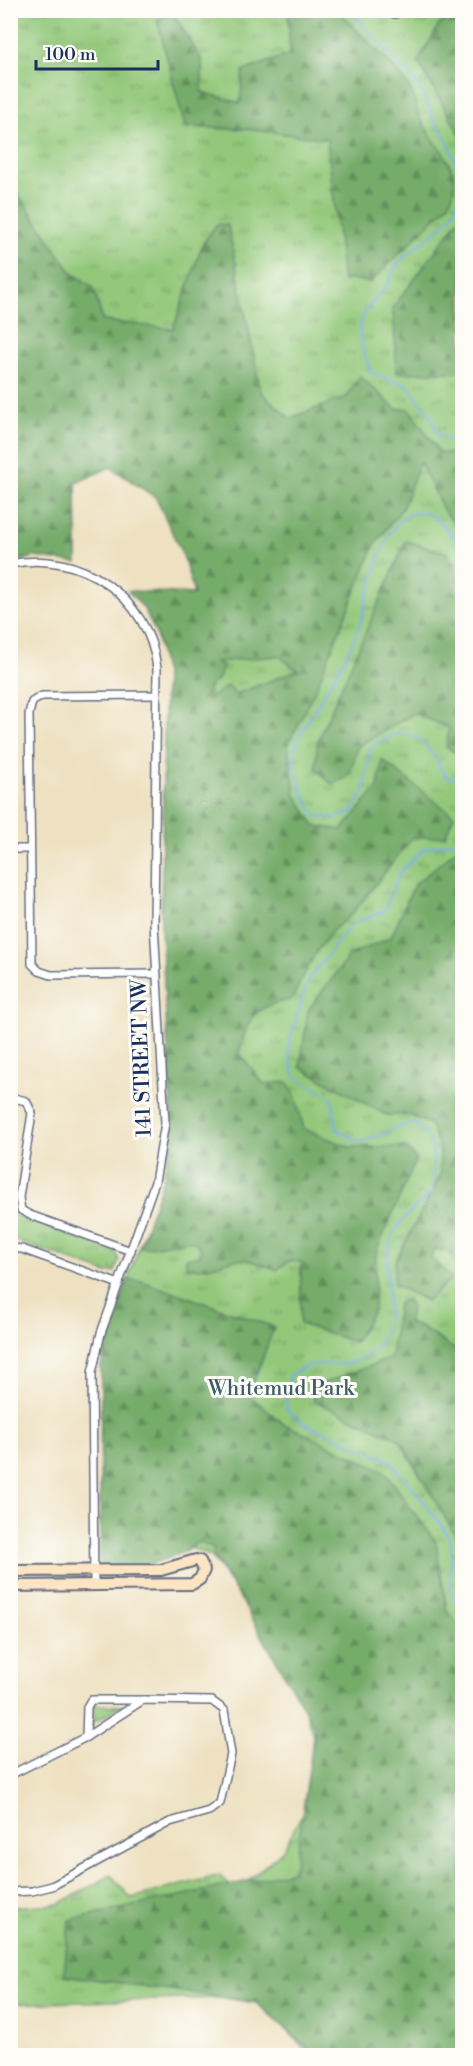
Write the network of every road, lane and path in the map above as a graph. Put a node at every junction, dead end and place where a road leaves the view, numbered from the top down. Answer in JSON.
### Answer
{"nodes":[{"id":1,"x":385,"y":10,"type":"edge"},
{"id":2,"x":403,"y":10,"type":"edge"},
{"id":3,"x":10,"y":564,"type":"edge"},
{"id":4,"x":157,"y":695,"type":"junction"},
{"id":5,"x":10,"y":849,"type":"edge"},
{"id":6,"x":30,"y":849,"type":"junction"},
{"id":7,"x":156,"y":974,"type":"junction"},
{"id":8,"x":10,"y":1097,"type":"edge"},
{"id":9,"x":10,"y":1248,"type":"edge"},
{"id":10,"x":131,"y":1251,"type":"junction"},
{"id":11,"x":119,"y":1284,"type":"junction"},
{"id":12,"x":10,"y":1571,"type":"edge"},
{"id":13,"x":94,"y":1571,"type":"junction"},
{"id":14,"x":94,"y":1585,"type":"junction"},
{"id":15,"x":10,"y":1586,"type":"edge"},
{"id":16,"x":143,"y":1700,"type":"junction"},
{"id":17,"x":86,"y":1737,"type":"junction"},
{"id":18,"x":10,"y":1776,"type":"edge"},
{"id":19,"x":10,"y":1892,"type":"edge"}],
"edges":[{"from":1,"to":2,"type":"street"},
{"from":3,"to":4,"type":"street","name":"141 STREET NW"},
{"from":4,"to":6,"type":"street"},
{"from":4,"to":7,"type":"street","name":"141 STREET NW"},
{"from":5,"to":6,"type":"street"},
{"from":6,"to":7,"type":"street"},
{"from":7,"to":10,"type":"street","name":"141 STREET NW"},
{"from":8,"to":10,"type":"street"},
{"from":9,"to":11,"type":"street"},
{"from":10,"to":11,"type":"street","name":"141 STREET NW"},
{"from":11,"to":13,"type":"street","name":"141 STREET NW"},
{"from":12,"to":13,"type":"street"},
{"from":13,"to":14,"type":"street","name":"141 STREET NW"},
{"from":13,"to":14,"type":"street"},
{"from":14,"to":15,"type":"street"},
{"from":16,"to":17,"type":"street"},
{"from":16,"to":17,"type":"street"},
{"from":16,"to":19,"type":"street"},
{"from":17,"to":18,"type":"street"}]}
